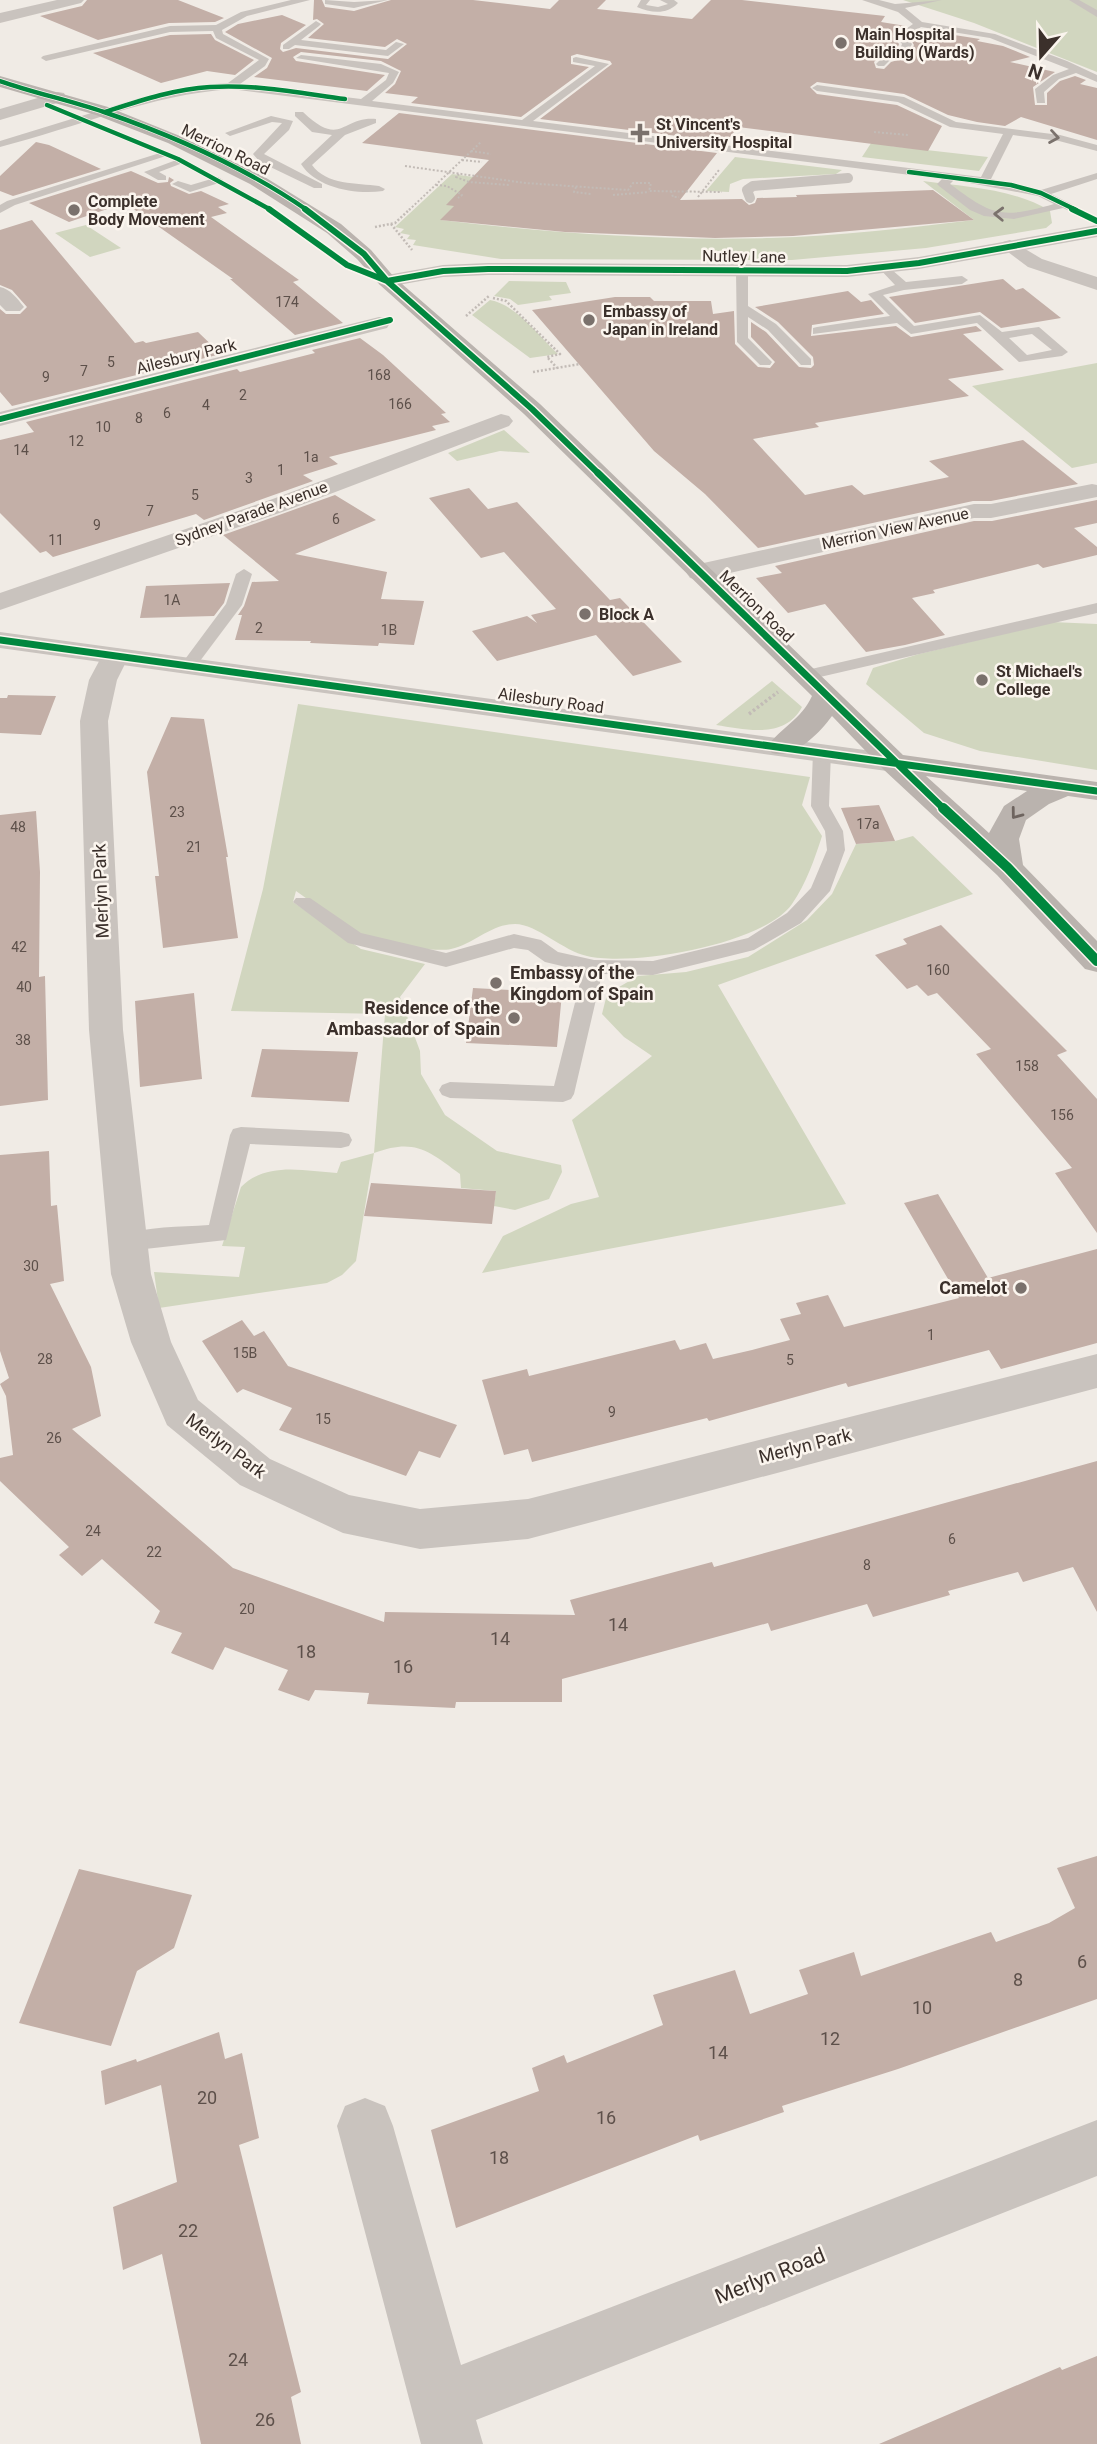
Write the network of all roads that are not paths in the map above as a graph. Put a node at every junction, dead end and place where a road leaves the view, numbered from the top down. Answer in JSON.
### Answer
{"nodes":[{"id":1,"x":76,"y":0,"type":"edge"},
{"id":2,"x":306,"y":0,"type":"edge"},
{"id":3,"x":384,"y":0,"type":"edge"},
{"id":4,"x":646,"y":0,"type":"edge"},
{"id":5,"x":664,"y":0,"type":"edge"},
{"id":6,"x":866,"y":0,"type":"edge"},
{"id":7,"x":938,"y":0,"type":"edge"},
{"id":8,"x":1073,"y":0,"type":"edge"},
{"id":9,"x":678,"y":1,"type":"edge"},
{"id":10,"x":328,"y":2,"type":"dead end"},
{"id":11,"x":895,"y":6,"type":"junction"},
{"id":12,"x":1097,"y":14,"type":"edge"},
{"id":13,"x":0,"y":18,"type":"edge"},
{"id":14,"x":316,"y":24,"type":"dead end"},
{"id":15,"x":919,"y":24,"type":"junction"},
{"id":16,"x":218,"y":29,"type":"junction"},
{"id":17,"x":1003,"y":40,"type":"junction"},
{"id":18,"x":293,"y":43,"type":"junction"},
{"id":19,"x":399,"y":44,"type":"dead end"},
{"id":20,"x":985,"y":49,"type":"dead end"},
{"id":21,"x":269,"y":52,"type":"junction"},
{"id":22,"x":46,"y":58,"type":"dead end"},
{"id":23,"x":301,"y":58,"type":"dead end"},
{"id":24,"x":576,"y":60,"type":"dead end"},
{"id":25,"x":881,"y":64,"type":"dead end"},
{"id":26,"x":1075,"y":70,"type":"junction"},
{"id":27,"x":1,"y":73,"type":"edge"},
{"id":28,"x":1097,"y":79,"type":"edge"},
{"id":29,"x":231,"y":86,"type":"junction"},
{"id":30,"x":141,"y":88,"type":"dead end"},
{"id":31,"x":817,"y":88,"type":"dead end"},
{"id":32,"x":159,"y":96,"type":"junction"},
{"id":33,"x":321,"y":96,"type":"junction"},
{"id":34,"x":50,"y":100,"type":"junction"},
{"id":35,"x":1041,"y":101,"type":"dead end"},
{"id":36,"x":364,"y":102,"type":"junction"},
{"id":37,"x":540,"y":111,"type":"junction"},
{"id":38,"x":105,"y":112,"type":"junction"},
{"id":39,"x":553,"y":112,"type":"dead end"},
{"id":40,"x":0,"y":115,"type":"edge"},
{"id":41,"x":83,"y":119,"type":"junction"},
{"id":42,"x":286,"y":120,"type":"junction"},
{"id":43,"x":372,"y":121,"type":"dead end"},
{"id":44,"x":525,"y":122,"type":"junction"},
{"id":45,"x":150,"y":131,"type":"junction"},
{"id":46,"x":310,"y":132,"type":"dead end"},
{"id":47,"x":1009,"y":132,"type":"junction"},
{"id":48,"x":341,"y":133,"type":"junction"},
{"id":49,"x":251,"y":139,"type":"dead end"},
{"id":50,"x":760,"y":139,"type":"dead end"},
{"id":51,"x":0,"y":144,"type":"edge"},
{"id":52,"x":1097,"y":148,"type":"edge"},
{"id":53,"x":761,"y":152,"type":"junction"},
{"id":54,"x":175,"y":158,"type":"junction"},
{"id":55,"x":865,"y":166,"type":"junction"},
{"id":56,"x":1097,"y":176,"type":"edge"},
{"id":57,"x":951,"y":177,"type":"junction"},
{"id":58,"x":162,"y":178,"type":"dead end"},
{"id":59,"x":218,"y":180,"type":"junction"},
{"id":60,"x":985,"y":181,"type":"junction"},
{"id":61,"x":178,"y":184,"type":"dead end"},
{"id":62,"x":379,"y":189,"type":"dead end"},
{"id":63,"x":1041,"y":193,"type":"junction"},
{"id":64,"x":750,"y":198,"type":"dead end"},
{"id":65,"x":358,"y":199,"type":"dead end"},
{"id":66,"x":1066,"y":204,"type":"junction"},
{"id":67,"x":301,"y":207,"type":"junction"},
{"id":68,"x":0,"y":210,"type":"edge"},
{"id":69,"x":275,"y":213,"type":"junction"},
{"id":70,"x":1097,"y":221,"type":"edge"},
{"id":71,"x":1097,"y":231,"type":"edge"},
{"id":72,"x":1010,"y":246,"type":"junction"},
{"id":73,"x":884,"y":267,"type":"junction"},
{"id":74,"x":742,"y":271,"type":"junction"},
{"id":75,"x":962,"y":280,"type":"dead end"},
{"id":76,"x":387,"y":281,"type":"junction"},
{"id":77,"x":1097,"y":284,"type":"edge"},
{"id":78,"x":903,"y":286,"type":"junction"},
{"id":79,"x":744,"y":309,"type":"junction"},
{"id":80,"x":898,"y":319,"type":"junction"},
{"id":81,"x":379,"y":323,"type":"dead end"},
{"id":82,"x":817,"y":331,"type":"dead end"},
{"id":83,"x":999,"y":336,"type":"dead end"},
{"id":84,"x":765,"y":362,"type":"dead end"},
{"id":85,"x":806,"y":362,"type":"dead end"},
{"id":86,"x":0,"y":419,"type":"edge"},
{"id":87,"x":500,"y":421,"type":"dead end"},
{"id":88,"x":1095,"y":490,"type":"edge"},
{"id":89,"x":699,"y":572,"type":"junction"},
{"id":90,"x":244,"y":574,"type":"dead end"},
{"id":91,"x":2,"y":593,"type":"edge"},
{"id":92,"x":1097,"y":608,"type":"edge"},
{"id":93,"x":0,"y":640,"type":"edge"},
{"id":94,"x":115,"y":656,"type":"junction"},
{"id":95,"x":188,"y":666,"type":"junction"},
{"id":96,"x":795,"y":682,"type":"junction"},
{"id":97,"x":826,"y":697,"type":"junction"},
{"id":98,"x":782,"y":747,"type":"junction"},
{"id":99,"x":822,"y":752,"type":"junction"},
{"id":100,"x":894,"y":763,"type":"junction"},
{"id":101,"x":1066,"y":787,"type":"junction"},
{"id":102,"x":1097,"y":791,"type":"edge"},
{"id":103,"x":1008,"y":868,"type":"junction"},
{"id":104,"x":303,"y":902,"type":"dead end"},
{"id":105,"x":1097,"y":961,"type":"edge"},
{"id":106,"x":594,"y":967,"type":"junction"},
{"id":107,"x":450,"y":1090,"type":"dead end"},
{"id":108,"x":341,"y":1140,"type":"dead end"},
{"id":109,"x":127,"y":1242,"type":"junction"},
{"id":110,"x":1097,"y":1371,"type":"edge"},
{"id":111,"x":365,"y":2126,"type":"dead end"},
{"id":112,"x":1097,"y":2148,"type":"edge"},
{"id":113,"x":447,"y":2424,"type":"edge"}],
"edges":[{"from":1,"to":13,"type":"street"},
{"from":2,"to":16,"type":"lane"},
{"from":3,"to":10,"type":"lane"},
{"from":4,"to":9,"type":"lane"},
{"from":5,"to":9,"type":"lane"},
{"from":6,"to":11,"type":"lane"},
{"from":7,"to":11,"type":"lane"},
{"from":8,"to":12,"type":"lane"},
{"from":11,"to":15,"type":"lane"},
{"from":14,"to":18,"type":"lane"},
{"from":15,"to":17,"type":"lane"},
{"from":15,"to":25,"type":"lane"},
{"from":16,"to":21,"type":"lane"},
{"from":16,"to":22,"type":"lane"},
{"from":17,"to":20,"type":"lane"},
{"from":17,"to":26,"type":"lane"},
{"from":18,"to":19,"type":"lane"},
{"from":18,"to":21,"type":"lane"},
{"from":21,"to":29,"type":"lane"},
{"from":23,"to":36,"type":"lane"},
{"from":24,"to":37,"type":"lane"},
{"from":26,"to":28,"type":"lane"},
{"from":26,"to":35,"type":"lane"},
{"from":27,"to":34,"type":"main road","name":"Merrion Road"},
{"from":29,"to":32,"type":"lane"},
{"from":29,"to":33,"type":"lane"},
{"from":30,"to":32,"type":"lane"},
{"from":31,"to":47,"type":"lane"},
{"from":32,"to":38,"type":"lane"},
{"from":32,"to":45,"type":"lane"},
{"from":33,"to":36,"type":"lane"},
{"from":33,"to":42,"type":"lane"},
{"from":34,"to":38,"type":"main road","name":"Merrion Road"},
{"from":34,"to":40,"type":"street"},
{"from":34,"to":41,"type":"main road","name":"Merrion Road"},
{"from":36,"to":44,"type":"lane"},
{"from":37,"to":39,"type":"lane"},
{"from":37,"to":44,"type":"lane"},
{"from":38,"to":41,"type":"lane"},
{"from":38,"to":45,"type":"main road","name":"Merrion Road"},
{"from":41,"to":51,"type":"lane"},
{"from":41,"to":54,"type":"main road","name":"Merrion Road"},
{"from":42,"to":46,"type":"lane"},
{"from":42,"to":48,"type":"lane"},
{"from":42,"to":49,"type":"lane"},
{"from":42,"to":65,"type":"lane"},
{"from":43,"to":48,"type":"lane"},
{"from":44,"to":53,"type":"lane"},
{"from":45,"to":67,"type":"main road","name":"Merrion Road"},
{"from":47,"to":52,"type":"lane","one_way":true},
{"from":47,"to":60,"type":"lane"},
{"from":48,"to":62,"type":"lane"},
{"from":50,"to":53,"type":"lane"},
{"from":53,"to":55,"type":"lane"},
{"from":54,"to":58,"type":"lane"},
{"from":54,"to":59,"type":"main road","name":"Merrion Road"},
{"from":54,"to":68,"type":"lane"},
{"from":55,"to":57,"type":"lane"},
{"from":55,"to":64,"type":"lane","bridge":true},
{"from":56,"to":63,"type":"lane"},
{"from":57,"to":60,"type":"lane"},
{"from":66,"to":57,"type":"lane","one_way":true},
{"from":59,"to":61,"type":"lane"},
{"from":59,"to":69,"type":"main road","name":"Merrion Road"},
{"from":60,"to":63,"type":"lane"},
{"from":63,"to":66,"type":"lane"},
{"from":66,"to":70,"type":"lane"},
{"from":67,"to":69,"type":"main road"},
{"from":67,"to":76,"type":"main road","name":"Merrion Road"},
{"from":69,"to":76,"type":"main road","name":"Merrion Road"},
{"from":71,"to":72,"type":"street","name":"Nutley Lane"},
{"from":72,"to":73,"type":"street","name":"Nutley Lane"},
{"from":72,"to":77,"type":"street"},
{"from":73,"to":74,"type":"street","name":"Nutley Lane"},
{"from":73,"to":78,"type":"lane"},
{"from":74,"to":76,"type":"street","name":"Nutley Lane"},
{"from":74,"to":79,"type":"lane"},
{"from":75,"to":78,"type":"lane"},
{"from":76,"to":89,"type":"main road","name":"Merrion Road"},
{"from":78,"to":80,"type":"lane"},
{"from":79,"to":84,"type":"lane"},
{"from":79,"to":85,"type":"lane"},
{"from":80,"to":82,"type":"lane"},
{"from":80,"to":83,"type":"lane"},
{"from":81,"to":86,"type":"street","name":"Ailesbury Park"},
{"from":87,"to":91,"type":"street","name":"Sydney Parade Avenue"},
{"from":88,"to":89,"type":"street","name":"Merrion View Avenue"},
{"from":89,"to":96,"type":"main road","name":"Merrion Road"},
{"from":90,"to":95,"type":"lane"},
{"from":92,"to":96,"type":"lane"},
{"from":93,"to":94,"type":"street","name":"Ailesbury Road"},
{"from":94,"to":95,"type":"street","name":"Ailesbury Road"},
{"from":94,"to":109,"type":"street","name":"Merlyn Park"},
{"from":95,"to":98,"type":"street","name":"Ailesbury Road"},
{"from":96,"to":97,"type":"main road","name":"Merrion Road"},
{"from":97,"to":98,"type":"main road"},
{"from":97,"to":100,"type":"main road","name":"Merrion Road"},
{"from":98,"to":99,"type":"street","name":"Ailesbury Road"},
{"from":99,"to":100,"type":"street","name":"Ailesbury Road"},
{"from":99,"to":106,"type":"lane"},
{"from":100,"to":101,"type":"main road","name":"Ailesbury Road"},
{"from":100,"to":103,"type":"main road","name":"Merrion Road"},
{"from":101,"to":102,"type":"main road","name":"Ailesbury Road"},
{"from":101,"to":103,"type":"main road","one_way":true},
{"from":103,"to":105,"type":"main road","name":"Merrion Road"},
{"from":104,"to":106,"type":"lane"},
{"from":106,"to":107,"type":"lane"},
{"from":108,"to":109,"type":"lane"},
{"from":109,"to":110,"type":"street","name":"Merlyn Park"},
{"from":111,"to":113,"type":"street","name":"Merlyn Road"},
{"from":112,"to":113,"type":"street","name":"Merlyn Road"}]}
